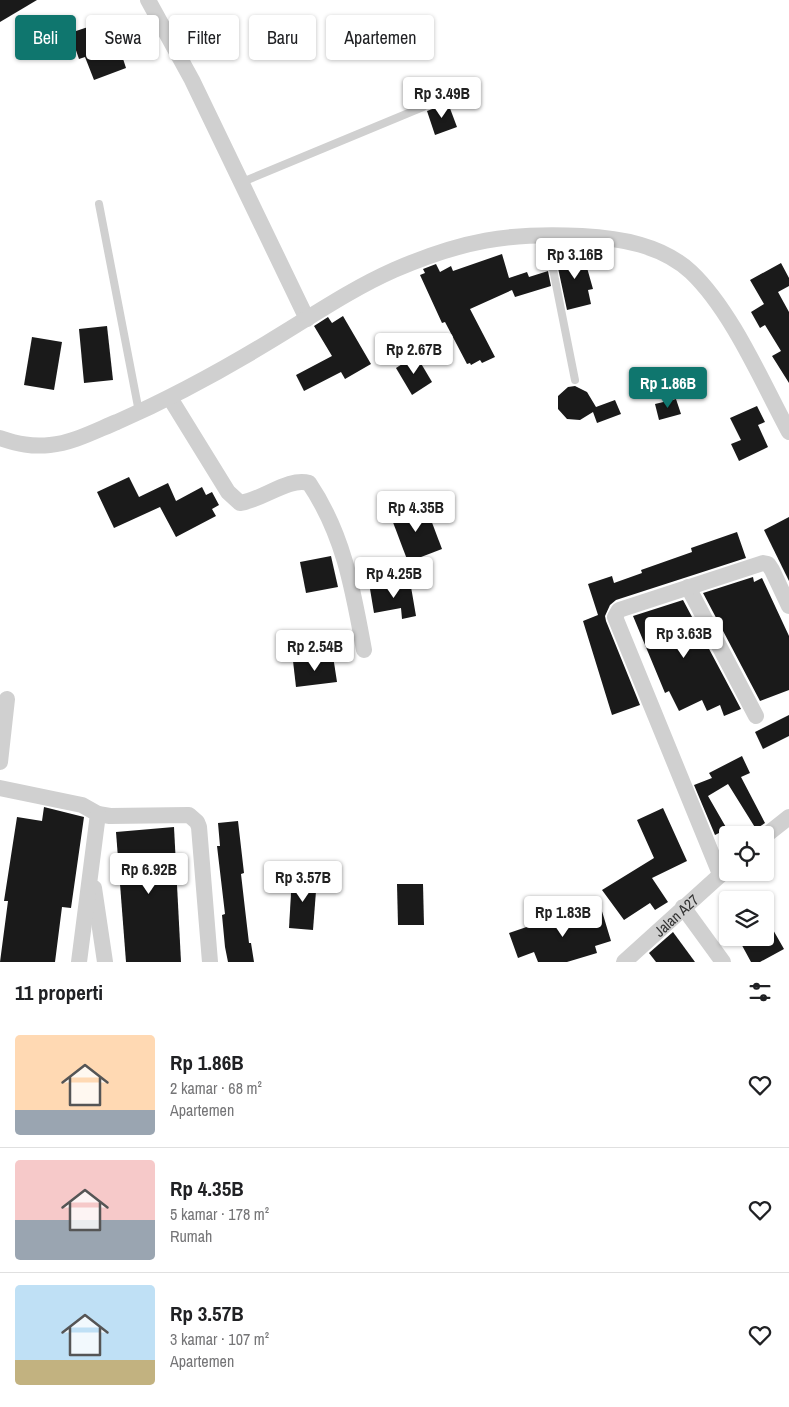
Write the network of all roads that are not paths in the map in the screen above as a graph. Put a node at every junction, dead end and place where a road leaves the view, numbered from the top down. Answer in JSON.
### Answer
{"nodes":[{"id":1,"x":148,"y":0,"type":"edge"},
{"id":2,"x":423,"y":107,"type":"dead end"},
{"id":3,"x":240,"y":183,"type":"junction"},
{"id":4,"x":99,"y":204,"type":"dead end"},
{"id":5,"x":546,"y":234,"type":"junction"},
{"id":6,"x":307,"y":319,"type":"junction"},
{"id":7,"x":575,"y":380,"type":"dead end"},
{"id":8,"x":170,"y":398,"type":"junction"},
{"id":9,"x":139,"y":412,"type":"junction"},
{"id":10,"x":789,"y":432,"type":"edge"},
{"id":11,"x":0,"y":438,"type":"edge"},
{"id":12,"x":688,"y":587,"type":"junction"},
{"id":13,"x":789,"y":606,"type":"edge"},
{"id":14,"x":364,"y":650,"type":"dead end"},
{"id":15,"x":7,"y":699,"type":"dead end"},
{"id":16,"x":756,"y":716,"type":"dead end"},
{"id":17,"x":0,"y":762,"type":"edge"},
{"id":18,"x":0,"y":788,"type":"edge"},
{"id":19,"x":98,"y":814,"type":"junction"},
{"id":20,"x":789,"y":817,"type":"edge"},
{"id":21,"x":774,"y":829,"type":"edge"},
{"id":22,"x":719,"y":859,"type":"edge"},
{"id":23,"x":91,"y":869,"type":"junction"},
{"id":24,"x":719,"y":875,"type":"edge"},
{"id":25,"x":683,"y":907,"type":"junction"},
{"id":26,"x":79,"y":962,"type":"edge"},
{"id":27,"x":105,"y":962,"type":"edge"},
{"id":28,"x":210,"y":962,"type":"edge"},
{"id":29,"x":624,"y":962,"type":"edge"},
{"id":30,"x":723,"y":962,"type":"edge"}],
"edges":[{"from":1,"to":3,"type":"street"},
{"from":2,"to":3,"type":"lane"},
{"from":3,"to":6,"type":"street"},
{"from":4,"to":9,"type":"lane"},
{"from":5,"to":6,"type":"street"},
{"from":5,"to":7,"type":"lane"},
{"from":5,"to":10,"type":"street"},
{"from":6,"to":8,"type":"street"},
{"from":8,"to":9,"type":"street"},
{"from":8,"to":14,"type":"street"},
{"from":9,"to":11,"type":"street"},
{"from":12,"to":13,"type":"street"},
{"from":12,"to":16,"type":"street"},
{"from":12,"to":22,"type":"street"},
{"from":15,"to":17,"type":"street"},
{"from":18,"to":19,"type":"street"},
{"from":19,"to":23,"type":"street"},
{"from":19,"to":28,"type":"street"},
{"from":20,"to":21,"type":"street"},
{"from":23,"to":26,"type":"street"},
{"from":23,"to":27,"type":"street"},
{"from":24,"to":25,"type":"street","name":"Jalan A27"},
{"from":25,"to":29,"type":"street","name":"Jalan A27"},
{"from":25,"to":30,"type":"street"}]}
